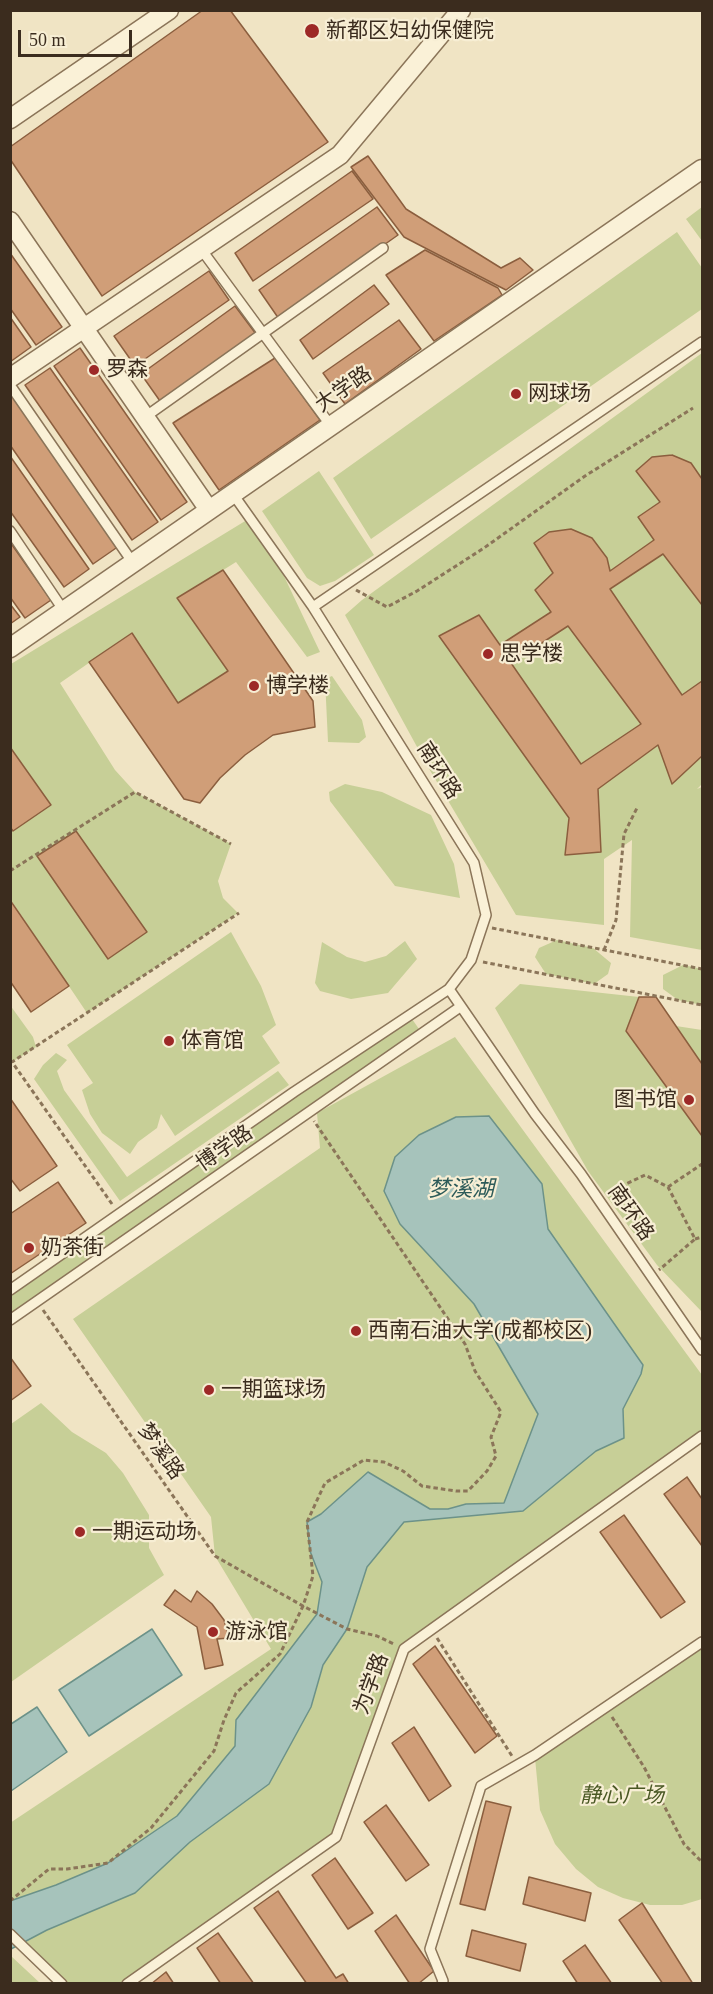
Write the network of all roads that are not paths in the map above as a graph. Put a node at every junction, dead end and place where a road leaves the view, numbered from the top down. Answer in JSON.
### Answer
{"nodes":[{"id":1,"x":168,"y":10,"type":"edge"},
{"id":2,"x":461,"y":10,"type":"edge"},
{"id":3,"x":10,"y":119,"type":"edge"},
{"id":4,"x":702,"y":169,"type":"edge"},
{"id":5,"x":10,"y":221,"type":"edge"},
{"id":6,"x":383,"y":248,"type":"dead end"},
{"id":7,"x":201,"y":249,"type":"junction"},
{"id":8,"x":84,"y":327,"type":"junction"},
{"id":9,"x":263,"y":334,"type":"junction"},
{"id":10,"x":702,"y":342,"type":"edge"},
{"id":11,"x":10,"y":378,"type":"edge"},
{"id":12,"x":10,"y":385,"type":"edge"},
{"id":13,"x":145,"y":417,"type":"junction"},
{"id":14,"x":331,"y":426,"type":"junction"},
{"id":15,"x":233,"y":494,"type":"junction"},
{"id":16,"x":209,"y":510,"type":"junction"},
{"id":17,"x":10,"y":531,"type":"edge"},
{"id":18,"x":133,"y":563,"type":"junction"},
{"id":19,"x":314,"y":607,"type":"junction"},
{"id":20,"x":64,"y":611,"type":"junction"},
{"id":21,"x":10,"y":648,"type":"edge"},
{"id":22,"x":449,"y":989,"type":"junction"},
{"id":23,"x":460,"y":1007,"type":"junction"},
{"id":24,"x":10,"y":1290,"type":"edge"},
{"id":25,"x":10,"y":1320,"type":"edge"},
{"id":26,"x":702,"y":1350,"type":"edge"},
{"id":27,"x":702,"y":1436,"type":"edge"},
{"id":28,"x":702,"y":1642,"type":"edge"},
{"id":29,"x":10,"y":1934,"type":"edge"},
{"id":30,"x":62,"y":1983,"type":"edge"},
{"id":31,"x":128,"y":1983,"type":"edge"},
{"id":32,"x":443,"y":1983,"type":"edge"}],
"edges":[{"from":1,"to":3,"type":"street"},
{"from":2,"to":7,"type":"street"},
{"from":4,"to":14,"type":"street","name":"大学路"},
{"from":5,"to":8,"type":"street"},
{"from":6,"to":9,"type":"lane"},
{"from":7,"to":8,"type":"street"},
{"from":7,"to":9,"type":"lane"},
{"from":8,"to":11,"type":"street"},
{"from":8,"to":13,"type":"street"},
{"from":9,"to":13,"type":"lane"},
{"from":9,"to":14,"type":"lane"},
{"from":10,"to":19,"type":"lane"},
{"from":12,"to":18,"type":"lane"},
{"from":13,"to":16,"type":"street"},
{"from":14,"to":15,"type":"street","name":"大学路"},
{"from":15,"to":16,"type":"street","name":"大学路"},
{"from":15,"to":19,"type":"lane","name":"南环路"},
{"from":16,"to":18,"type":"street","name":"大学路"},
{"from":17,"to":20,"type":"lane"},
{"from":18,"to":20,"type":"street","name":"大学路"},
{"from":19,"to":22,"type":"lane","name":"南环路"},
{"from":20,"to":21,"type":"street","name":"大学路"},
{"from":22,"to":23,"type":"lane","name":"南环路"},
{"from":22,"to":24,"type":"lane","name":"博学路"},
{"from":23,"to":25,"type":"lane","name":"博学路"},
{"from":23,"to":26,"type":"lane","name":"南环路"},
{"from":27,"to":31,"type":"lane","name":"为学路"},
{"from":28,"to":32,"type":"lane"},
{"from":29,"to":30,"type":"lane"}]}
